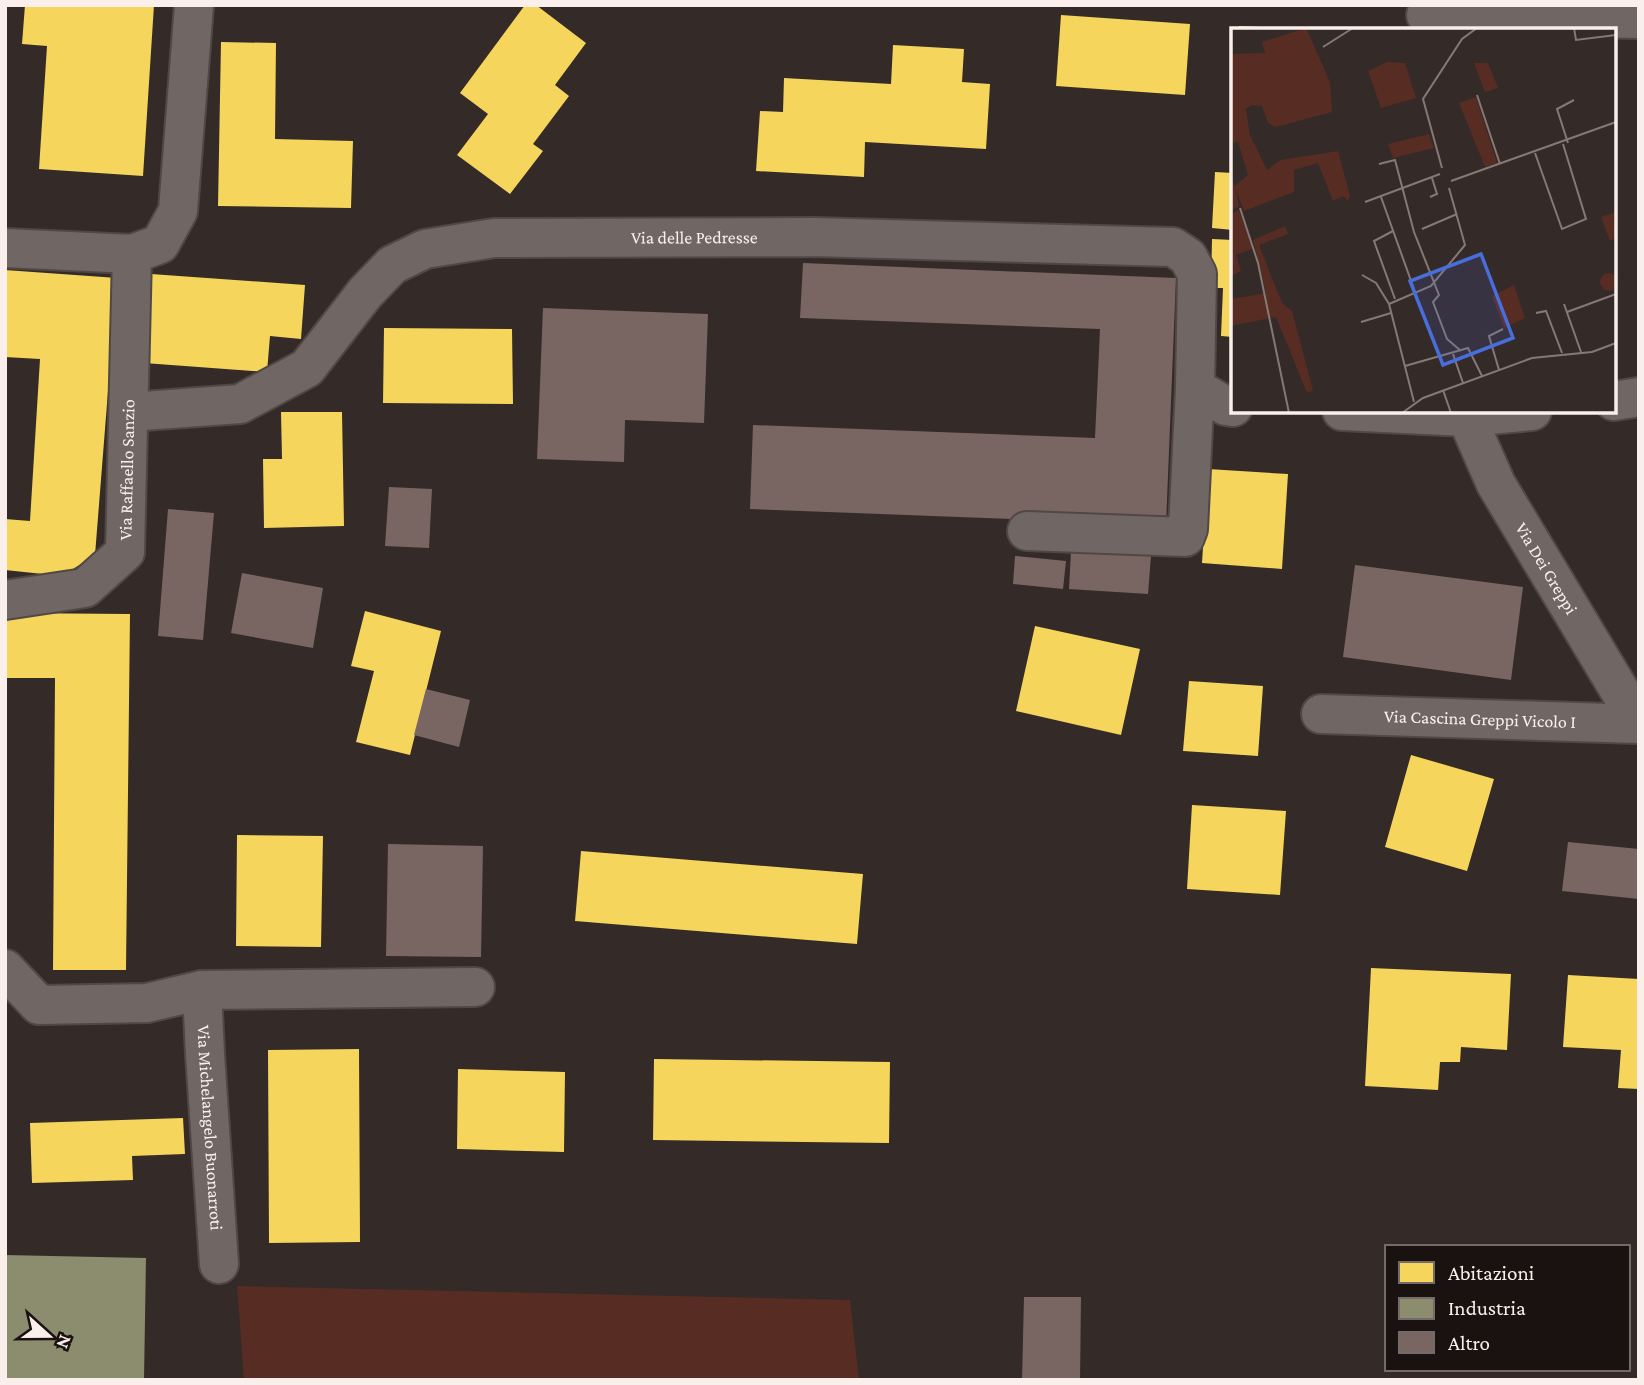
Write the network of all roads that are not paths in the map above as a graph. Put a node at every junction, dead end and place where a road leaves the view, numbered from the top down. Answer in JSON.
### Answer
{"nodes":[{"id":1,"x":194,"y":5,"type":"edge"},
{"id":2,"x":1426,"y":17,"type":"edge"},
{"id":3,"x":1639,"y":19,"type":"edge"},
{"id":4,"x":5,"y":248,"type":"edge"},
{"id":5,"x":132,"y":254,"type":"junction"},
{"id":6,"x":1195,"y":388,"type":"junction"},
{"id":7,"x":1639,"y":397,"type":"edge"},
{"id":8,"x":1616,"y":401,"type":"edge"},
{"id":9,"x":1231,"y":407,"type":"edge"},
{"id":10,"x":129,"y":412,"type":"junction"},
{"id":11,"x":1425,"y":413,"type":"edge"},
{"id":12,"x":1488,"y":413,"type":"edge"},
{"id":13,"x":1466,"y":414,"type":"edge"},
{"id":14,"x":1027,"y":531,"type":"dead end"},
{"id":15,"x":5,"y":600,"type":"edge"},
{"id":16,"x":1321,"y":714,"type":"dead end"},
{"id":17,"x":1639,"y":724,"type":"edge"},
{"id":18,"x":5,"y":969,"type":"edge"},
{"id":19,"x":475,"y":987,"type":"dead end"},
{"id":20,"x":202,"y":990,"type":"junction"},
{"id":21,"x":219,"y":1264,"type":"dead end"}],
"edges":[{"from":1,"to":5,"type":"street"},
{"from":2,"to":3,"type":"street"},
{"from":4,"to":5,"type":"street"},
{"from":5,"to":10,"type":"street","name":"Via Raffaello Sanzio"},
{"from":6,"to":9,"type":"street"},
{"from":6,"to":10,"type":"street","name":"Via delle Pedresse"},
{"from":6,"to":14,"type":"street","name":"Via delle Pedresse"},
{"from":7,"to":8,"type":"street"},
{"from":10,"to":15,"type":"street","name":"Via Raffaello Sanzio"},
{"from":11,"to":13,"type":"street"},
{"from":12,"to":13,"type":"street"},
{"from":13,"to":17,"type":"street","name":"Via Dei Greppi"},
{"from":16,"to":17,"type":"street","name":"Via Cascina Greppi Vicolo I"},
{"from":18,"to":20,"type":"street"},
{"from":19,"to":20,"type":"street"},
{"from":20,"to":21,"type":"street","name":"Via Michelangelo Buonarroti"}]}
